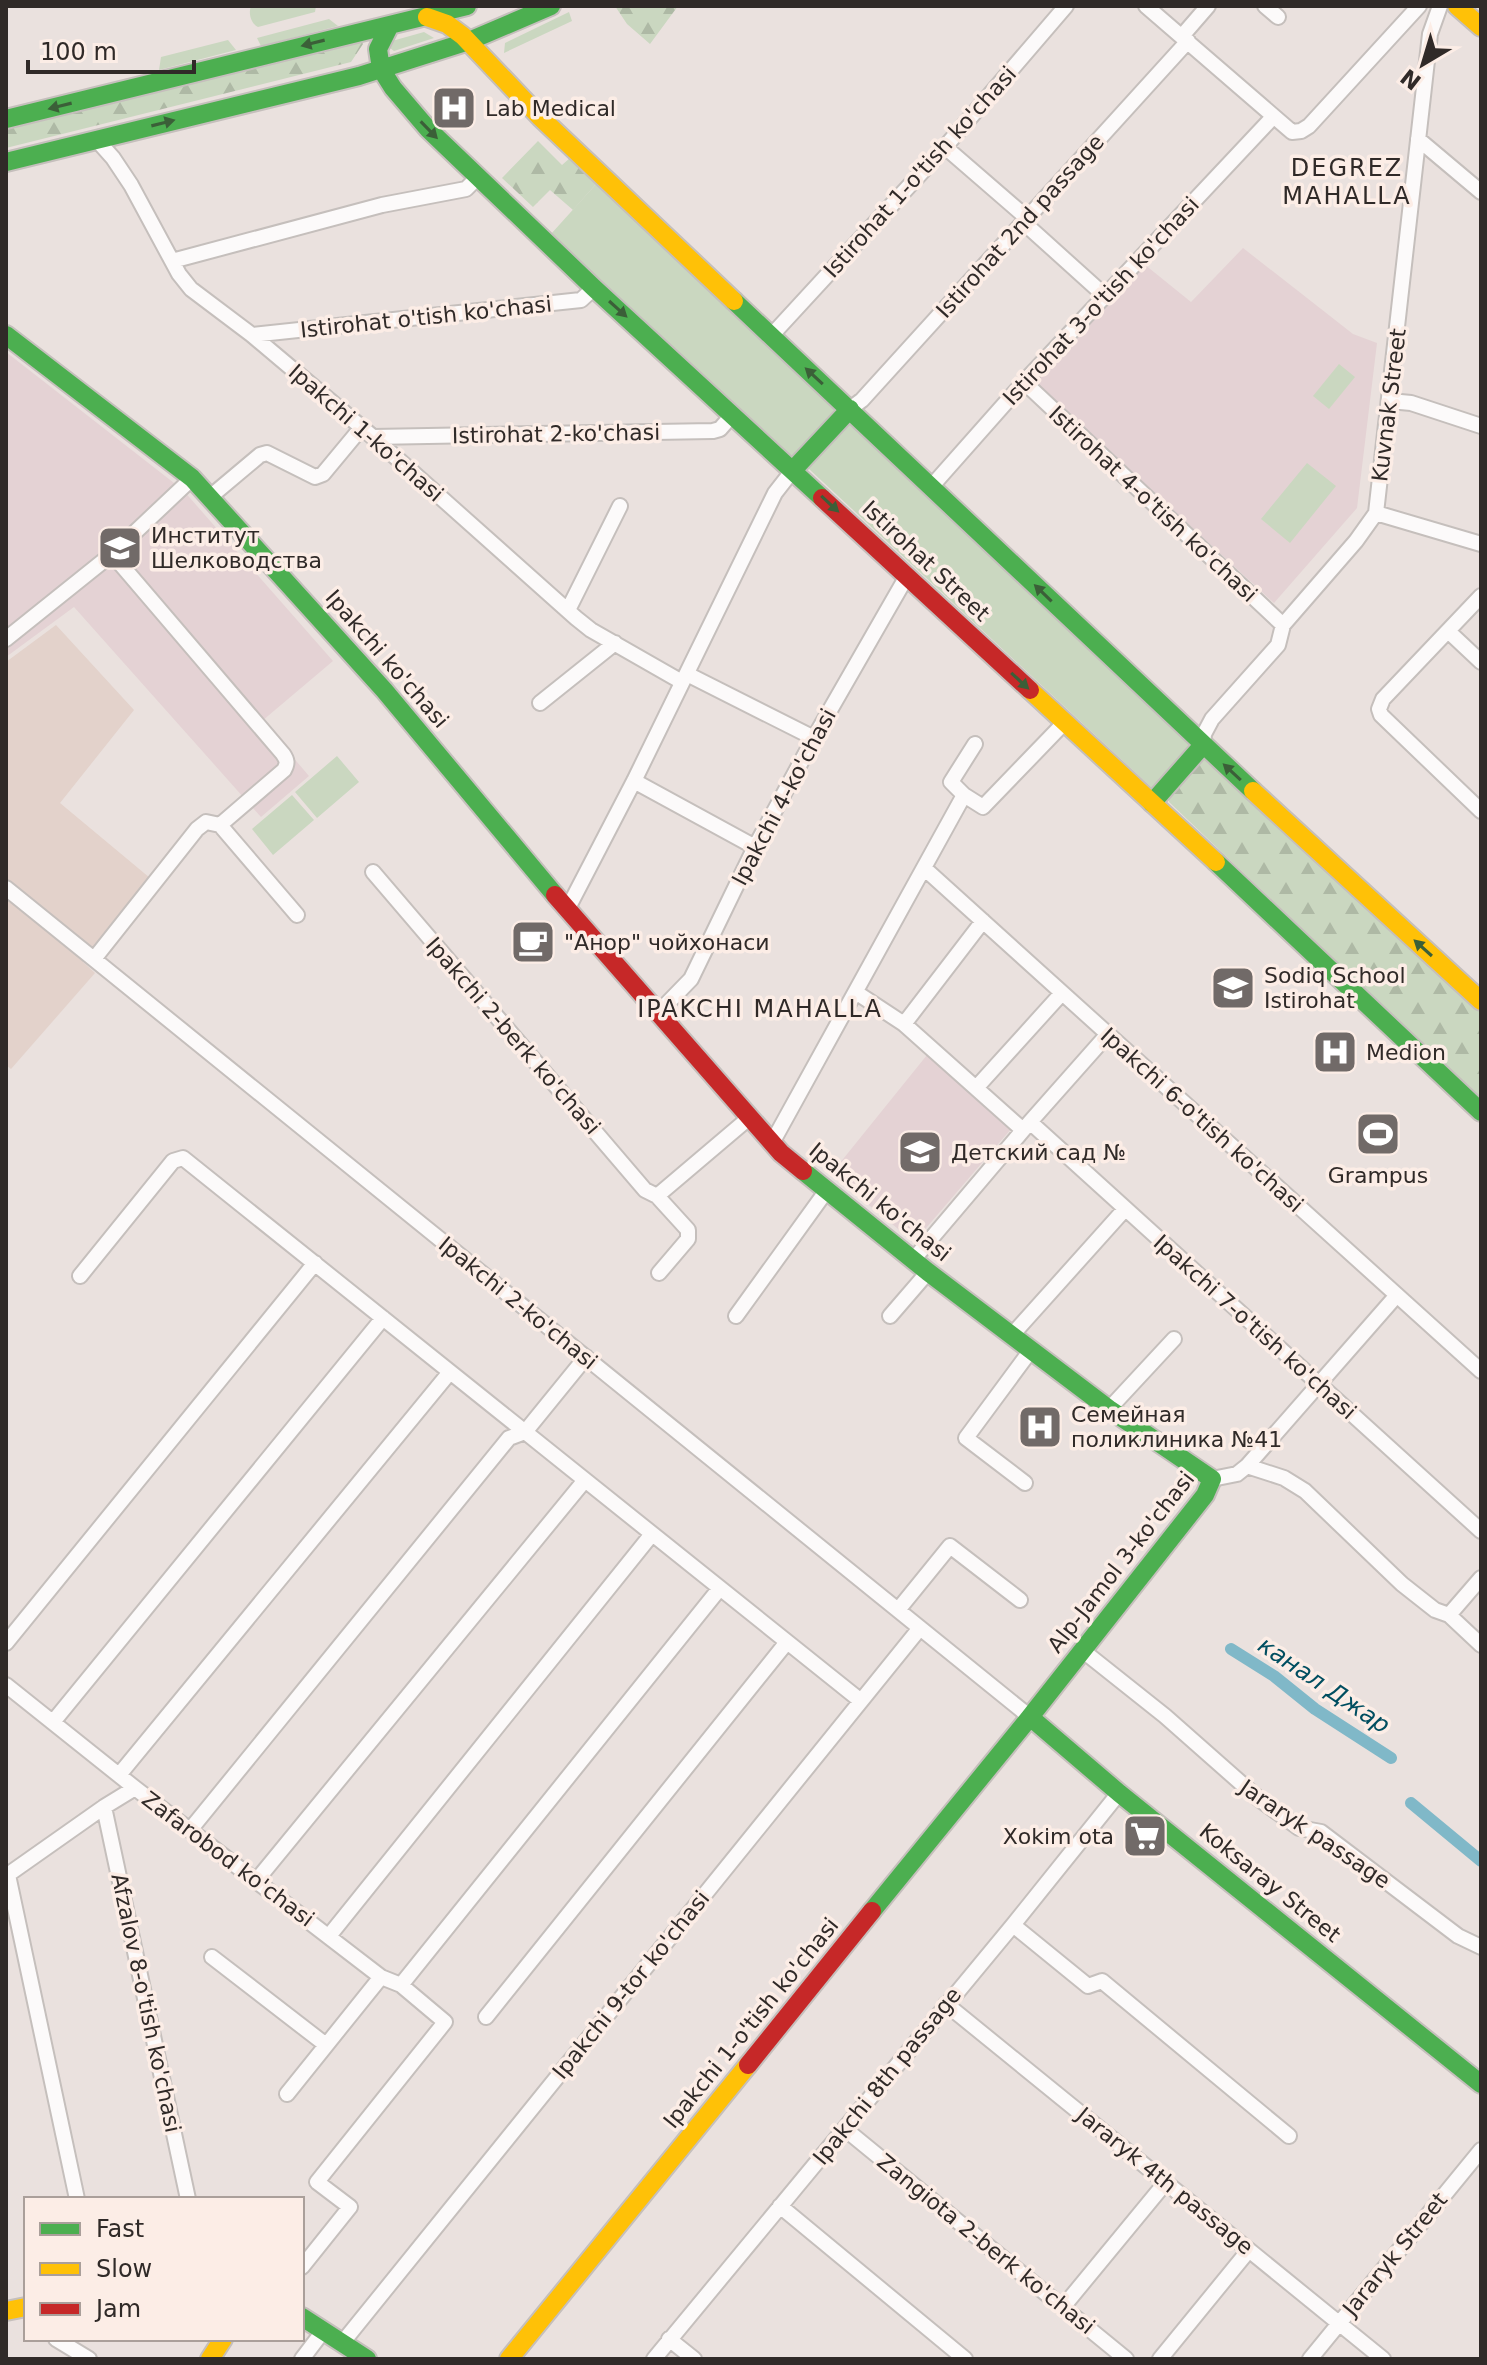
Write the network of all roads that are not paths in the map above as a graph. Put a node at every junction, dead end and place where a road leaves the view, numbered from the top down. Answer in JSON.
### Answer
{"nodes":[{"id":1,"x":467,"y":6,"type":"edge"},
{"id":2,"x":551,"y":6,"type":"edge"},
{"id":3,"x":1066,"y":6,"type":"edge"},
{"id":4,"x":1146,"y":6,"type":"edge"},
{"id":5,"x":1208,"y":6,"type":"edge"},
{"id":6,"x":1265,"y":6,"type":"edge"},
{"id":7,"x":1440,"y":6,"type":"edge"},
{"id":8,"x":1457,"y":6,"type":"edge"},
{"id":9,"x":1414,"y":11,"type":"edge"},
{"id":10,"x":427,"y":17,"type":"junction"},
{"id":11,"x":1278,"y":17,"type":"dead end"},
{"id":12,"x":396,"y":19,"type":"edge"},
{"id":13,"x":1481,"y":27,"type":"edge"},
{"id":14,"x":1430,"y":34,"type":"junction"},
{"id":15,"x":1185,"y":39,"type":"junction"},
{"id":16,"x":469,"y":41,"type":"junction"},
{"id":17,"x":381,"y":69,"type":"junction"},
{"id":18,"x":1273,"y":117,"type":"junction"},
{"id":19,"x":6,"y":119,"type":"edge"},
{"id":20,"x":1418,"y":139,"type":"junction"},
{"id":21,"x":97,"y":140,"type":"junction"},
{"id":22,"x":945,"y":147,"type":"junction"},
{"id":23,"x":6,"y":162,"type":"edge"},
{"id":24,"x":477,"y":178,"type":"junction"},
{"id":25,"x":1481,"y":192,"type":"edge"},
{"id":26,"x":1025,"y":220,"type":"junction"},
{"id":27,"x":172,"y":261,"type":"junction"},
{"id":28,"x":594,"y":288,"type":"junction"},
{"id":29,"x":1104,"y":295,"type":"junction"},
{"id":30,"x":6,"y":335,"type":"edge"},
{"id":31,"x":252,"y":335,"type":"junction"},
{"id":32,"x":771,"y":336,"type":"junction"},
{"id":33,"x":1024,"y":382,"type":"junction"},
{"id":34,"x":1390,"y":401,"type":"junction"},
{"id":35,"x":850,"y":409,"type":"junction"},
{"id":36,"x":733,"y":414,"type":"junction"},
{"id":37,"x":1481,"y":426,"type":"edge"},
{"id":38,"x":368,"y":432,"type":"junction"},
{"id":39,"x":793,"y":470,"type":"junction"},
{"id":40,"x":185,"y":485,"type":"dead end"},
{"id":41,"x":931,"y":487,"type":"junction"},
{"id":42,"x":210,"y":497,"type":"junction"},
{"id":43,"x":620,"y":506,"type":"dead end"},
{"id":44,"x":1376,"y":513,"type":"junction"},
{"id":45,"x":1481,"y":544,"type":"edge"},
{"id":46,"x":112,"y":554,"type":"junction"},
{"id":47,"x":907,"y":576,"type":"junction"},
{"id":48,"x":1481,"y":596,"type":"edge"},
{"id":49,"x":568,"y":610,"type":"junction"},
{"id":50,"x":1283,"y":625,"type":"junction"},
{"id":51,"x":1448,"y":631,"type":"junction"},
{"id":52,"x":6,"y":639,"type":"edge"},
{"id":53,"x":615,"y":643,"type":"junction"},
{"id":54,"x":1481,"y":662,"type":"edge"},
{"id":55,"x":684,"y":678,"type":"junction"},
{"id":56,"x":540,"y":703,"type":"dead end"},
{"id":57,"x":1065,"y":722,"type":"junction"},
{"id":58,"x":814,"y":738,"type":"junction"},
{"id":59,"x":975,"y":744,"type":"dead end"},
{"id":60,"x":1203,"y":745,"type":"junction"},
{"id":61,"x":634,"y":781,"type":"junction"},
{"id":62,"x":964,"y":795,"type":"junction"},
{"id":63,"x":1152,"y":803,"type":"junction"},
{"id":64,"x":1481,"y":811,"type":"edge"},
{"id":65,"x":220,"y":825,"type":"junction"},
{"id":66,"x":755,"y":847,"type":"junction"},
{"id":67,"x":924,"y":868,"type":"junction"},
{"id":68,"x":373,"y":872,"type":"dead end"},
{"id":69,"x":6,"y":888,"type":"edge"},
{"id":70,"x":567,"y":910,"type":"junction"},
{"id":71,"x":297,"y":915,"type":"dead end"},
{"id":72,"x":983,"y":921,"type":"junction"},
{"id":73,"x":94,"y":959,"type":"junction"},
{"id":74,"x":857,"y":993,"type":"junction"},
{"id":75,"x":1062,"y":993,"type":"junction"},
{"id":76,"x":1481,"y":1001,"type":"edge"},
{"id":77,"x":658,"y":1013,"type":"junction"},
{"id":78,"x":904,"y":1024,"type":"junction"},
{"id":79,"x":1108,"y":1034,"type":"junction"},
{"id":80,"x":976,"y":1088,"type":"junction"},
{"id":81,"x":1481,"y":1112,"type":"edge"},
{"id":82,"x":749,"y":1118,"type":"junction"},
{"id":83,"x":1026,"y":1126,"type":"junction"},
{"id":84,"x":772,"y":1143,"type":"junction"},
{"id":85,"x":827,"y":1190,"type":"junction"},
{"id":86,"x":657,"y":1196,"type":"junction"},
{"id":87,"x":1125,"y":1209,"type":"junction"},
{"id":88,"x":315,"y":1263,"type":"junction"},
{"id":89,"x":920,"y":1266,"type":"junction"},
{"id":90,"x":659,"y":1273,"type":"dead end"},
{"id":91,"x":80,"y":1276,"type":"dead end"},
{"id":92,"x":1397,"y":1295,"type":"junction"},
{"id":93,"x":736,"y":1316,"type":"dead end"},
{"id":94,"x":890,"y":1316,"type":"dead end"},
{"id":95,"x":383,"y":1318,"type":"junction"},
{"id":96,"x":1012,"y":1335,"type":"junction"},
{"id":97,"x":1174,"y":1339,"type":"dead end"},
{"id":98,"x":1031,"y":1350,"type":"junction"},
{"id":99,"x":586,"y":1357,"type":"junction"},
{"id":100,"x":1481,"y":1371,"type":"edge"},
{"id":101,"x":450,"y":1372,"type":"junction"},
{"id":102,"x":1319,"y":1384,"type":"junction"},
{"id":103,"x":1109,"y":1409,"type":"junction"},
{"id":104,"x":525,"y":1432,"type":"junction"},
{"id":105,"x":1247,"y":1466,"type":"junction"},
{"id":106,"x":1212,"y":1479,"type":"junction"},
{"id":107,"x":585,"y":1480,"type":"junction"},
{"id":108,"x":1025,"y":1483,"type":"dead end"},
{"id":109,"x":1481,"y":1531,"type":"edge"},
{"id":110,"x":652,"y":1534,"type":"junction"},
{"id":111,"x":1481,"y":1578,"type":"edge"},
{"id":112,"x":720,"y":1588,"type":"junction"},
{"id":113,"x":1020,"y":1600,"type":"dead end"},
{"id":114,"x":898,"y":1610,"type":"junction"},
{"id":115,"x":1449,"y":1615,"type":"junction"},
{"id":116,"x":920,"y":1628,"type":"junction"},
{"id":117,"x":787,"y":1642,"type":"junction"},
{"id":118,"x":6,"y":1643,"type":"edge"},
{"id":119,"x":1481,"y":1645,"type":"edge"},
{"id":120,"x":1086,"y":1653,"type":"junction"},
{"id":121,"x":6,"y":1685,"type":"edge"},
{"id":122,"x":861,"y":1701,"type":"junction"},
{"id":123,"x":1034,"y":1720,"type":"junction"},
{"id":124,"x":53,"y":1722,"type":"junction"},
{"id":125,"x":119,"y":1775,"type":"junction"},
{"id":126,"x":135,"y":1788,"type":"junction"},
{"id":127,"x":1119,"y":1793,"type":"junction"},
{"id":128,"x":104,"y":1807,"type":"junction"},
{"id":129,"x":190,"y":1830,"type":"junction"},
{"id":130,"x":7,"y":1875,"type":"edge"},
{"id":131,"x":256,"y":1881,"type":"junction"},
{"id":132,"x":1013,"y":1925,"type":"junction"},
{"id":133,"x":329,"y":1936,"type":"junction"},
{"id":134,"x":1481,"y":1947,"type":"edge"},
{"id":135,"x":212,"y":1957,"type":"dead end"},
{"id":136,"x":381,"y":1977,"type":"junction"},
{"id":137,"x":401,"y":1985,"type":"junction"},
{"id":138,"x":946,"y":2004,"type":"junction"},
{"id":139,"x":486,"y":2017,"type":"dead end"},
{"id":140,"x":326,"y":2045,"type":"junction"},
{"id":141,"x":1481,"y":2084,"type":"edge"},
{"id":142,"x":287,"y":2094,"type":"dead end"},
{"id":143,"x":845,"y":2129,"type":"junction"},
{"id":144,"x":1289,"y":2136,"type":"dead end"},
{"id":145,"x":1481,"y":2150,"type":"edge"},
{"id":146,"x":1166,"y":2182,"type":"junction"},
{"id":147,"x":77,"y":2197,"type":"edge"},
{"id":148,"x":188,"y":2197,"type":"edge"},
{"id":149,"x":780,"y":2206,"type":"junction"},
{"id":150,"x":1249,"y":2250,"type":"junction"},
{"id":151,"x":304,"y":2264,"type":"edge"},
{"id":152,"x":1063,"y":2307,"type":"junction"},
{"id":153,"x":304,"y":2318,"type":"edge"},
{"id":154,"x":1338,"y":2324,"type":"junction"},
{"id":155,"x":324,"y":2330,"type":"junction"},
{"id":156,"x":669,"y":2339,"type":"junction"},
{"id":157,"x":59,"y":2341,"type":"edge"},
{"id":158,"x":222,"y":2341,"type":"edge"},
{"id":159,"x":343,"y":2342,"type":"junction"},
{"id":160,"x":89,"y":2359,"type":"edge"},
{"id":161,"x":210,"y":2359,"type":"edge"},
{"id":162,"x":302,"y":2359,"type":"edge"},
{"id":163,"x":367,"y":2359,"type":"edge"},
{"id":164,"x":509,"y":2359,"type":"edge"},
{"id":165,"x":522,"y":2359,"type":"edge"},
{"id":166,"x":654,"y":2359,"type":"edge"},
{"id":167,"x":694,"y":2359,"type":"edge"},
{"id":168,"x":965,"y":2359,"type":"edge"},
{"id":169,"x":1126,"y":2359,"type":"edge"},
{"id":170,"x":1160,"y":2359,"type":"edge"},
{"id":171,"x":1310,"y":2359,"type":"edge"},
{"id":172,"x":1383,"y":2359,"type":"edge"}],
"edges":[{"from":1,"to":10,"type":"main road"},
{"from":2,"to":16,"type":"main road"},
{"from":3,"to":22,"type":"street","name":"Istirohat 1-o'tish ko'chasi"},
{"from":4,"to":15,"type":"street"},
{"from":5,"to":15,"type":"street","name":"Istirohat 2nd passage"},
{"from":6,"to":11,"type":"street"},
{"from":7,"to":14,"type":"street","name":"Kuvnak Street"},
{"from":8,"to":13,"type":"main road"},
{"from":9,"to":14,"type":"street"},
{"from":9,"to":18,"type":"street"},
{"from":10,"to":12,"type":"main road"},
{"from":10,"to":16,"type":"main road"},
{"from":12,"to":17,"type":"main road"},
{"from":12,"to":19,"type":"main road","one_way":true},
{"from":14,"to":20,"type":"street","name":"Kuvnak Street"},
{"from":15,"to":18,"type":"street"},
{"from":15,"to":26,"type":"street","name":"Istirohat 2nd passage"},
{"from":16,"to":17,"type":"main road"},
{"from":16,"to":32,"type":"main road"},
{"from":21,"to":17,"type":"main road","one_way":true},
{"from":17,"to":24,"type":"main road","name":"Istirohat Street","one_way":true},
{"from":18,"to":29,"type":"street","name":"Istirohat 3-o'tish ko'chasi"},
{"from":20,"to":25,"type":"street"},
{"from":20,"to":34,"type":"street","name":"Kuvnak Street"},
{"from":21,"to":23,"type":"main road"},
{"from":21,"to":27,"type":"street","name":"Ipakchi 1-ko'chasi"},
{"from":22,"to":26,"type":"street"},
{"from":22,"to":32,"type":"street","name":"Istirohat 1-o'tish ko'chasi"},
{"from":24,"to":27,"type":"street"},
{"from":24,"to":28,"type":"main road","name":"Istirohat Street"},
{"from":26,"to":29,"type":"street"},
{"from":26,"to":35,"type":"street","name":"Istirohat 2nd passage"},
{"from":27,"to":31,"type":"street","name":"Ipakchi 1-ko'chasi"},
{"from":28,"to":31,"type":"street","name":"Istirohat o'tish ko'chasi"},
{"from":28,"to":36,"type":"main road","name":"Istirohat Street","one_way":true},
{"from":29,"to":33,"type":"street","name":"Istirohat 3-o'tish ko'chasi"},
{"from":30,"to":42,"type":"main road","name":"Ipakchi ko'chasi"},
{"from":31,"to":38,"type":"street","name":"Ipakchi 1-ko'chasi"},
{"from":35,"to":32,"type":"main road","one_way":true},
{"from":33,"to":41,"type":"street","name":"Istirohat 3-o'tish ko'chasi"},
{"from":33,"to":50,"type":"street","name":"Istirohat 4-o'tish ko'chasi"},
{"from":34,"to":37,"type":"street"},
{"from":34,"to":44,"type":"street","name":"Kuvnak Street"},
{"from":35,"to":39,"type":"main road"},
{"from":35,"to":41,"type":"main road"},
{"from":36,"to":38,"type":"street","name":"Istirohat 2-ko'chasi"},
{"from":36,"to":39,"type":"main road","name":"Istirohat Street"},
{"from":38,"to":42,"type":"street"},
{"from":38,"to":49,"type":"street","name":"Ipakchi 1-ko'chasi"},
{"from":39,"to":47,"type":"main road","name":"Istirohat Street","one_way":true},
{"from":39,"to":55,"type":"street"},
{"from":40,"to":46,"type":"street"},
{"from":60,"to":41,"type":"main road","one_way":true},
{"from":42,"to":70,"type":"main road","name":"Ipakchi ko'chasi"},
{"from":43,"to":49,"type":"street"},
{"from":44,"to":45,"type":"street"},
{"from":44,"to":50,"type":"street","name":"Kuvnak Street"},
{"from":46,"to":52,"type":"street"},
{"from":46,"to":65,"type":"street"},
{"from":47,"to":57,"type":"main road","name":"Istirohat Street","one_way":true},
{"from":47,"to":58,"type":"street","name":"Ipakchi 4-ko'chasi"},
{"from":48,"to":51,"type":"street"},
{"from":49,"to":53,"type":"street","name":"Ipakchi 1-ko'chasi"},
{"from":50,"to":60,"type":"street","name":"Kuvnak Street"},
{"from":51,"to":54,"type":"street"},
{"from":51,"to":64,"type":"street"},
{"from":53,"to":55,"type":"street","name":"Ipakchi 1-ko'chasi"},
{"from":53,"to":56,"type":"street"},
{"from":55,"to":58,"type":"street","name":"Ipakchi 1-ko'chasi"},
{"from":55,"to":61,"type":"street"},
{"from":57,"to":62,"type":"street"},
{"from":57,"to":63,"type":"main road","name":"Istirohat Street"},
{"from":58,"to":66,"type":"street","name":"Ipakchi 4-ko'chasi"},
{"from":59,"to":62,"type":"street"},
{"from":60,"to":63,"type":"main road"},
{"from":76,"to":60,"type":"main road","one_way":true},
{"from":61,"to":66,"type":"street"},
{"from":61,"to":70,"type":"street"},
{"from":62,"to":67,"type":"street"},
{"from":63,"to":81,"type":"main road","name":"Istirohat Street"},
{"from":65,"to":71,"type":"street"},
{"from":65,"to":73,"type":"street"},
{"from":66,"to":77,"type":"street","name":"Ipakchi 4-ko'chasi"},
{"from":67,"to":72,"type":"street","name":"Ipakchi 6-o'tish ko'chasi"},
{"from":67,"to":74,"type":"street"},
{"from":68,"to":86,"type":"street","name":"Ipakchi 2-berk ko'chasi"},
{"from":69,"to":73,"type":"street","name":"Ipakchi 2-ko'chasi"},
{"from":70,"to":77,"type":"main road","name":"Ipakchi ko'chasi"},
{"from":72,"to":75,"type":"street","name":"Ipakchi 6-o'tish ko'chasi"},
{"from":72,"to":78,"type":"street"},
{"from":73,"to":99,"type":"street","name":"Ipakchi 2-ko'chasi"},
{"from":74,"to":78,"type":"street","name":"Ipakchi 7-o'tish ko'chasi"},
{"from":74,"to":84,"type":"street"},
{"from":75,"to":79,"type":"street","name":"Ipakchi 6-o'tish ko'chasi"},
{"from":75,"to":80,"type":"street"},
{"from":77,"to":82,"type":"main road","name":"Ipakchi ko'chasi"},
{"from":78,"to":80,"type":"street","name":"Ipakchi 7-o'tish ko'chasi"},
{"from":79,"to":83,"type":"street"},
{"from":79,"to":92,"type":"street","name":"Ipakchi 6-o'tish ko'chasi"},
{"from":80,"to":83,"type":"street","name":"Ipakchi 7-o'tish ko'chasi"},
{"from":82,"to":84,"type":"main road","name":"Ipakchi ko'chasi"},
{"from":82,"to":86,"type":"street"},
{"from":83,"to":87,"type":"street","name":"Ipakchi 7-o'tish ko'chasi"},
{"from":83,"to":89,"type":"street"},
{"from":84,"to":85,"type":"main road","name":"Ipakchi ko'chasi"},
{"from":85,"to":89,"type":"main road","name":"Ipakchi ko'chasi"},
{"from":85,"to":93,"type":"street"},
{"from":86,"to":90,"type":"street","name":"Ipakchi 2-berk ko'chasi"},
{"from":87,"to":96,"type":"street"},
{"from":87,"to":102,"type":"street","name":"Ipakchi 7-o'tish ko'chasi"},
{"from":88,"to":91,"type":"street"},
{"from":88,"to":95,"type":"street"},
{"from":88,"to":118,"type":"street"},
{"from":89,"to":94,"type":"street"},
{"from":89,"to":96,"type":"main road","name":"Ipakchi ko'chasi"},
{"from":92,"to":100,"type":"street","name":"Ipakchi 6-o'tish ko'chasi"},
{"from":92,"to":102,"type":"street"},
{"from":95,"to":101,"type":"street"},
{"from":95,"to":124,"type":"street"},
{"from":96,"to":98,"type":"main road","name":"Ipakchi ko'chasi"},
{"from":97,"to":103,"type":"street"},
{"from":98,"to":103,"type":"main road","name":"Ipakchi ko'chasi"},
{"from":98,"to":108,"type":"street"},
{"from":99,"to":104,"type":"street"},
{"from":99,"to":114,"type":"street","name":"Ipakchi 2-ko'chasi"},
{"from":101,"to":104,"type":"street"},
{"from":101,"to":125,"type":"street"},
{"from":102,"to":105,"type":"street"},
{"from":102,"to":109,"type":"street","name":"Ipakchi 7-o'tish ko'chasi"},
{"from":103,"to":106,"type":"main road","name":"Ipakchi ko'chasi"},
{"from":104,"to":107,"type":"street"},
{"from":104,"to":129,"type":"street"},
{"from":105,"to":106,"type":"street"},
{"from":105,"to":115,"type":"street"},
{"from":106,"to":120,"type":"main road","name":"Alp-Jamol 3-ko'chasi"},
{"from":107,"to":110,"type":"street"},
{"from":107,"to":131,"type":"street"},
{"from":110,"to":112,"type":"street"},
{"from":110,"to":133,"type":"street"},
{"from":111,"to":115,"type":"street"},
{"from":112,"to":117,"type":"street"},
{"from":112,"to":137,"type":"street"},
{"from":113,"to":114,"type":"street"},
{"from":114,"to":116,"type":"street","name":"Ipakchi 2-ko'chasi"},
{"from":115,"to":119,"type":"street"},
{"from":116,"to":122,"type":"street","name":"Ipakchi 9-tor ko'chasi"},
{"from":116,"to":123,"type":"street","name":"Ipakchi 2-ko'chasi"},
{"from":117,"to":122,"type":"street"},
{"from":117,"to":139,"type":"street"},
{"from":120,"to":123,"type":"main road","name":"Alp-Jamol 3-ko'chasi"},
{"from":120,"to":134,"type":"street","name":"Jararyk passage"},
{"from":121,"to":124,"type":"street"},
{"from":122,"to":159,"type":"street","name":"Ipakchi 9-tor ko'chasi"},
{"from":123,"to":127,"type":"main road","name":"Koksaray Street"},
{"from":123,"to":164,"type":"main road","name":"Ipakchi 1-o'tish ko'chasi"},
{"from":123,"to":165,"type":"main road","name":"Ipakchi 1-o'tish ko'chasi"},
{"from":124,"to":125,"type":"street"},
{"from":125,"to":126,"type":"street"},
{"from":126,"to":128,"type":"street","name":"Zafarobod ko'chasi"},
{"from":126,"to":129,"type":"street","name":"Zafarobod ko'chasi"},
{"from":127,"to":132,"type":"street","name":"Ipakchi 8th passage"},
{"from":127,"to":141,"type":"main road","name":"Koksaray Street"},
{"from":128,"to":130,"type":"street","name":"Zafarobod ko'chasi"},
{"from":128,"to":148,"type":"street","name":"Afzalov 8-o'tish ko'chasi"},
{"from":129,"to":131,"type":"street","name":"Zafarobod ko'chasi"},
{"from":130,"to":147,"type":"street"},
{"from":131,"to":133,"type":"street","name":"Zafarobod ko'chasi"},
{"from":132,"to":138,"type":"street","name":"Ipakchi 8th passage"},
{"from":132,"to":144,"type":"street"},
{"from":133,"to":136,"type":"street","name":"Zafarobod ko'chasi"},
{"from":135,"to":140,"type":"street"},
{"from":136,"to":137,"type":"street","name":"Zafarobod ko'chasi"},
{"from":136,"to":140,"type":"street"},
{"from":137,"to":151,"type":"street","name":"Zafarobod ko'chasi"},
{"from":138,"to":143,"type":"street","name":"Ipakchi 8th passage"},
{"from":138,"to":146,"type":"street","name":"Jararyk 4th passage"},
{"from":140,"to":142,"type":"street"},
{"from":143,"to":149,"type":"street","name":"Ipakchi 8th passage"},
{"from":143,"to":152,"type":"street","name":"Zangiota 2-berk ko'chasi"},
{"from":145,"to":154,"type":"street","name":"Jararyk Street"},
{"from":146,"to":150,"type":"street","name":"Jararyk 4th passage"},
{"from":146,"to":152,"type":"street"},
{"from":149,"to":156,"type":"street","name":"Ipakchi 8th passage"},
{"from":149,"to":168,"type":"street"},
{"from":150,"to":154,"type":"street","name":"Jararyk 4th passage"},
{"from":150,"to":170,"type":"street"},
{"from":152,"to":169,"type":"street","name":"Zangiota 2-berk ko'chasi"},
{"from":153,"to":155,"type":"main road"},
{"from":154,"to":171,"type":"street","name":"Jararyk Street"},
{"from":154,"to":172,"type":"street","name":"Jararyk 4th passage"},
{"from":155,"to":159,"type":"main road"},
{"from":155,"to":162,"type":"street"},
{"from":156,"to":166,"type":"street","name":"Ipakchi 8th passage"},
{"from":156,"to":167,"type":"street"},
{"from":157,"to":160,"type":"street"},
{"from":158,"to":161,"type":"main road"},
{"from":159,"to":163,"type":"main road"}]}
